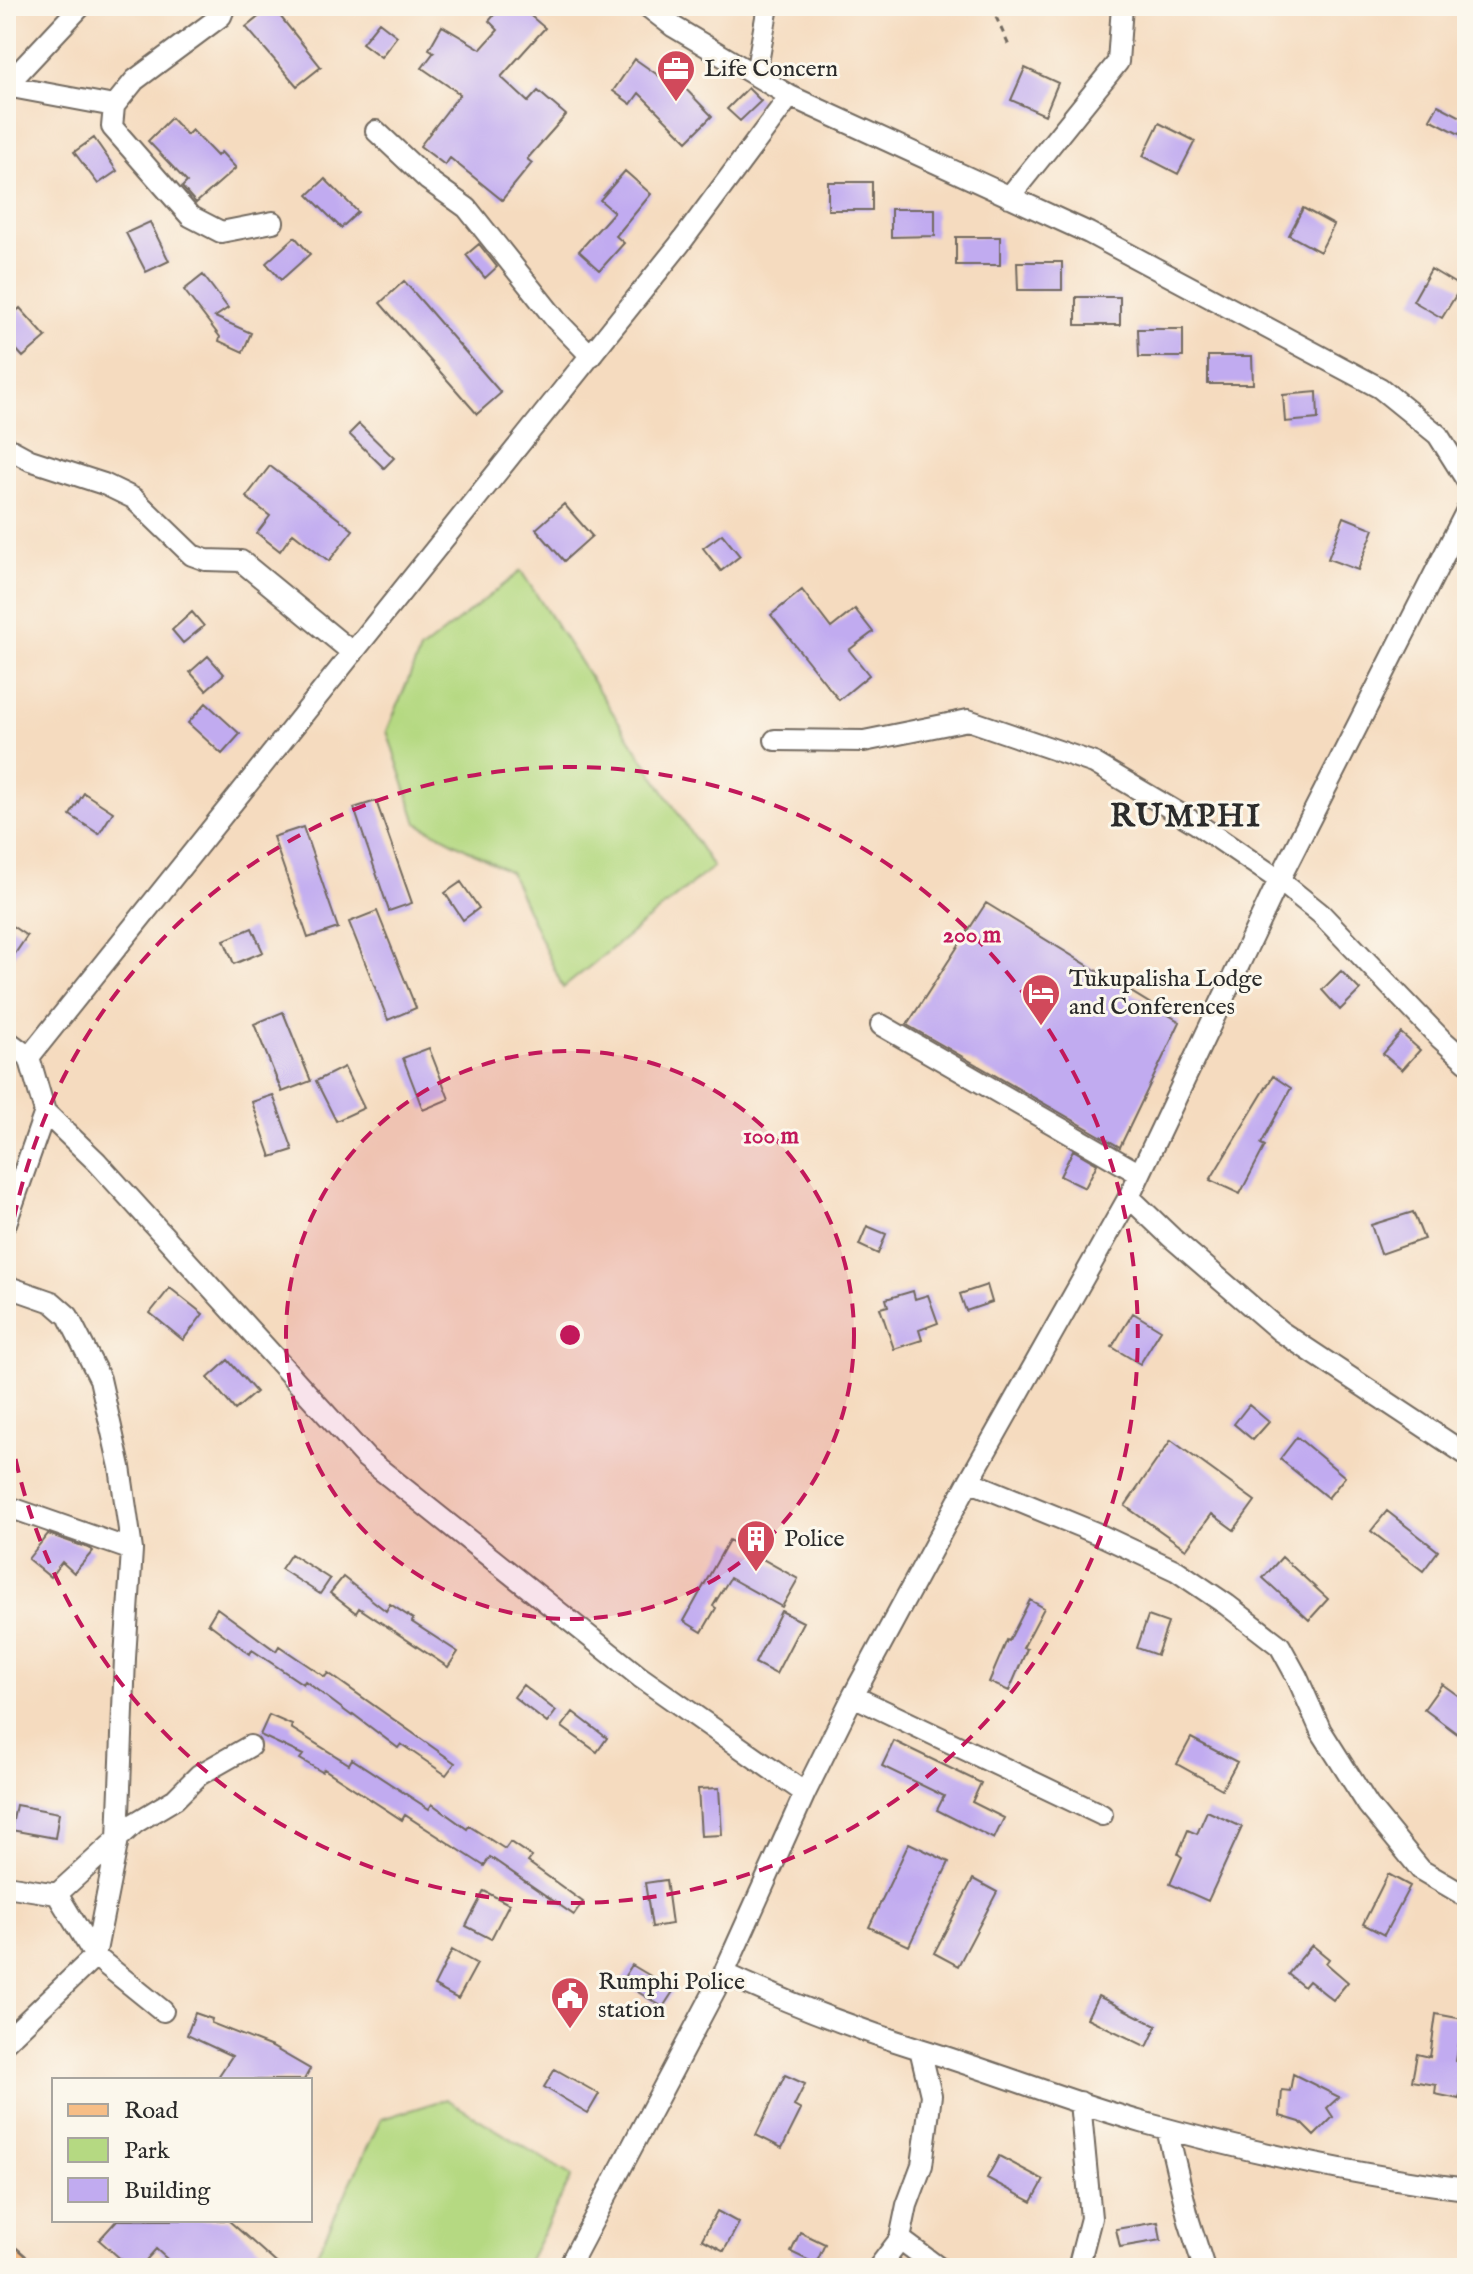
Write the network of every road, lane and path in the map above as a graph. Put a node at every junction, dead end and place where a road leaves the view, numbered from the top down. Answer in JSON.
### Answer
{"nodes":[{"id":1,"x":81,"y":6,"type":"edge"},
{"id":2,"x":225,"y":6,"type":"edge"},
{"id":3,"x":647,"y":6,"type":"edge"},
{"id":4,"x":768,"y":6,"type":"edge"},
{"id":5,"x":991,"y":6,"type":"edge"},
{"id":6,"x":1122,"y":6,"type":"edge"},
{"id":7,"x":1010,"y":48,"type":"dead end"},
{"id":8,"x":756,"y":74,"type":"junction"},
{"id":9,"x":6,"y":86,"type":"edge"},
{"id":10,"x":790,"y":96,"type":"junction"},
{"id":11,"x":114,"y":106,"type":"junction"},
{"id":12,"x":376,"y":131,"type":"dead end"},
{"id":13,"x":1009,"y":197,"type":"junction"},
{"id":14,"x":273,"y":222,"type":"dead end"},
{"id":15,"x":591,"y":356,"type":"junction"},
{"id":16,"x":6,"y":447,"type":"edge"},
{"id":17,"x":1467,"y":481,"type":"edge"},
{"id":18,"x":1467,"y":510,"type":"edge"},
{"id":19,"x":353,"y":653,"type":"junction"},
{"id":20,"x":775,"y":740,"type":"dead end"},
{"id":21,"x":1279,"y":880,"type":"junction"},
{"id":22,"x":881,"y":1025,"type":"dead end"},
{"id":23,"x":6,"y":1040,"type":"edge"},
{"id":24,"x":29,"y":1057,"type":"junction"},
{"id":25,"x":1467,"y":1062,"type":"edge"},
{"id":26,"x":45,"y":1112,"type":"junction"},
{"id":27,"x":1140,"y":1174,"type":"junction"},
{"id":28,"x":1129,"y":1197,"type":"junction"},
{"id":29,"x":6,"y":1223,"type":"edge"},
{"id":30,"x":6,"y":1286,"type":"edge"},
{"id":31,"x":1467,"y":1455,"type":"edge"},
{"id":32,"x":969,"y":1481,"type":"junction"},
{"id":33,"x":6,"y":1506,"type":"edge"},
{"id":34,"x":132,"y":1550,"type":"junction"},
{"id":35,"x":853,"y":1696,"type":"junction"},
{"id":36,"x":250,"y":1746,"type":"dead end"},
{"id":37,"x":805,"y":1793,"type":"junction"},
{"id":38,"x":1102,"y":1815,"type":"dead end"},
{"id":39,"x":118,"y":1839,"type":"junction"},
{"id":40,"x":6,"y":1886,"type":"edge"},
{"id":41,"x":57,"y":1894,"type":"junction"},
{"id":42,"x":1467,"y":1897,"type":"edge"},
{"id":43,"x":95,"y":1956,"type":"junction"},
{"id":44,"x":724,"y":1973,"type":"junction"},
{"id":45,"x":163,"y":2011,"type":"dead end"},
{"id":46,"x":6,"y":2041,"type":"edge"},
{"id":47,"x":920,"y":2049,"type":"junction"},
{"id":48,"x":1080,"y":2102,"type":"junction"},
{"id":49,"x":1167,"y":2129,"type":"junction"},
{"id":50,"x":1467,"y":2189,"type":"edge"},
{"id":51,"x":900,"y":2239,"type":"junction"},
{"id":52,"x":6,"y":2261,"type":"edge"},
{"id":53,"x":14,"y":2268,"type":"edge"},
{"id":54,"x":568,"y":2268,"type":"edge"},
{"id":55,"x":878,"y":2268,"type":"edge"},
{"id":56,"x":939,"y":2268,"type":"edge"},
{"id":57,"x":1078,"y":2268,"type":"edge"},
{"id":58,"x":1204,"y":2268,"type":"edge"}],
"edges":[{"from":1,"to":9,"type":"street"},
{"from":2,"to":11,"type":"street"},
{"from":3,"to":8,"type":"street"},
{"from":4,"to":8,"type":"street"},
{"from":5,"to":7,"type":"path"},
{"from":6,"to":13,"type":"street"},
{"from":8,"to":10,"type":"street"},
{"from":9,"to":11,"type":"street"},
{"from":10,"to":13,"type":"street"},
{"from":10,"to":15,"type":"street"},
{"from":11,"to":14,"type":"street"},
{"from":12,"to":15,"type":"street"},
{"from":13,"to":17,"type":"street"},
{"from":15,"to":19,"type":"street"},
{"from":16,"to":19,"type":"street"},
{"from":18,"to":21,"type":"street"},
{"from":19,"to":24,"type":"street"},
{"from":20,"to":21,"type":"street"},
{"from":21,"to":25,"type":"street"},
{"from":21,"to":27,"type":"street"},
{"from":22,"to":27,"type":"street"},
{"from":23,"to":24,"type":"street"},
{"from":24,"to":26,"type":"street"},
{"from":26,"to":29,"type":"street"},
{"from":26,"to":37,"type":"street"},
{"from":27,"to":28,"type":"street"},
{"from":28,"to":31,"type":"street"},
{"from":28,"to":32,"type":"street"},
{"from":30,"to":34,"type":"street"},
{"from":32,"to":35,"type":"street"},
{"from":32,"to":42,"type":"street"},
{"from":33,"to":34,"type":"street"},
{"from":34,"to":39,"type":"street"},
{"from":35,"to":37,"type":"street"},
{"from":35,"to":38,"type":"street"},
{"from":36,"to":39,"type":"street"},
{"from":37,"to":44,"type":"street"},
{"from":39,"to":41,"type":"street"},
{"from":39,"to":43,"type":"street"},
{"from":40,"to":41,"type":"street"},
{"from":41,"to":43,"type":"street"},
{"from":43,"to":45,"type":"street"},
{"from":43,"to":46,"type":"street"},
{"from":44,"to":47,"type":"street"},
{"from":44,"to":54,"type":"street"},
{"from":47,"to":48,"type":"street"},
{"from":47,"to":51,"type":"street"},
{"from":48,"to":49,"type":"street"},
{"from":48,"to":57,"type":"street"},
{"from":49,"to":50,"type":"street"},
{"from":49,"to":58,"type":"street"},
{"from":51,"to":55,"type":"street"},
{"from":51,"to":56,"type":"street"},
{"from":52,"to":53,"type":"main road"}]}
